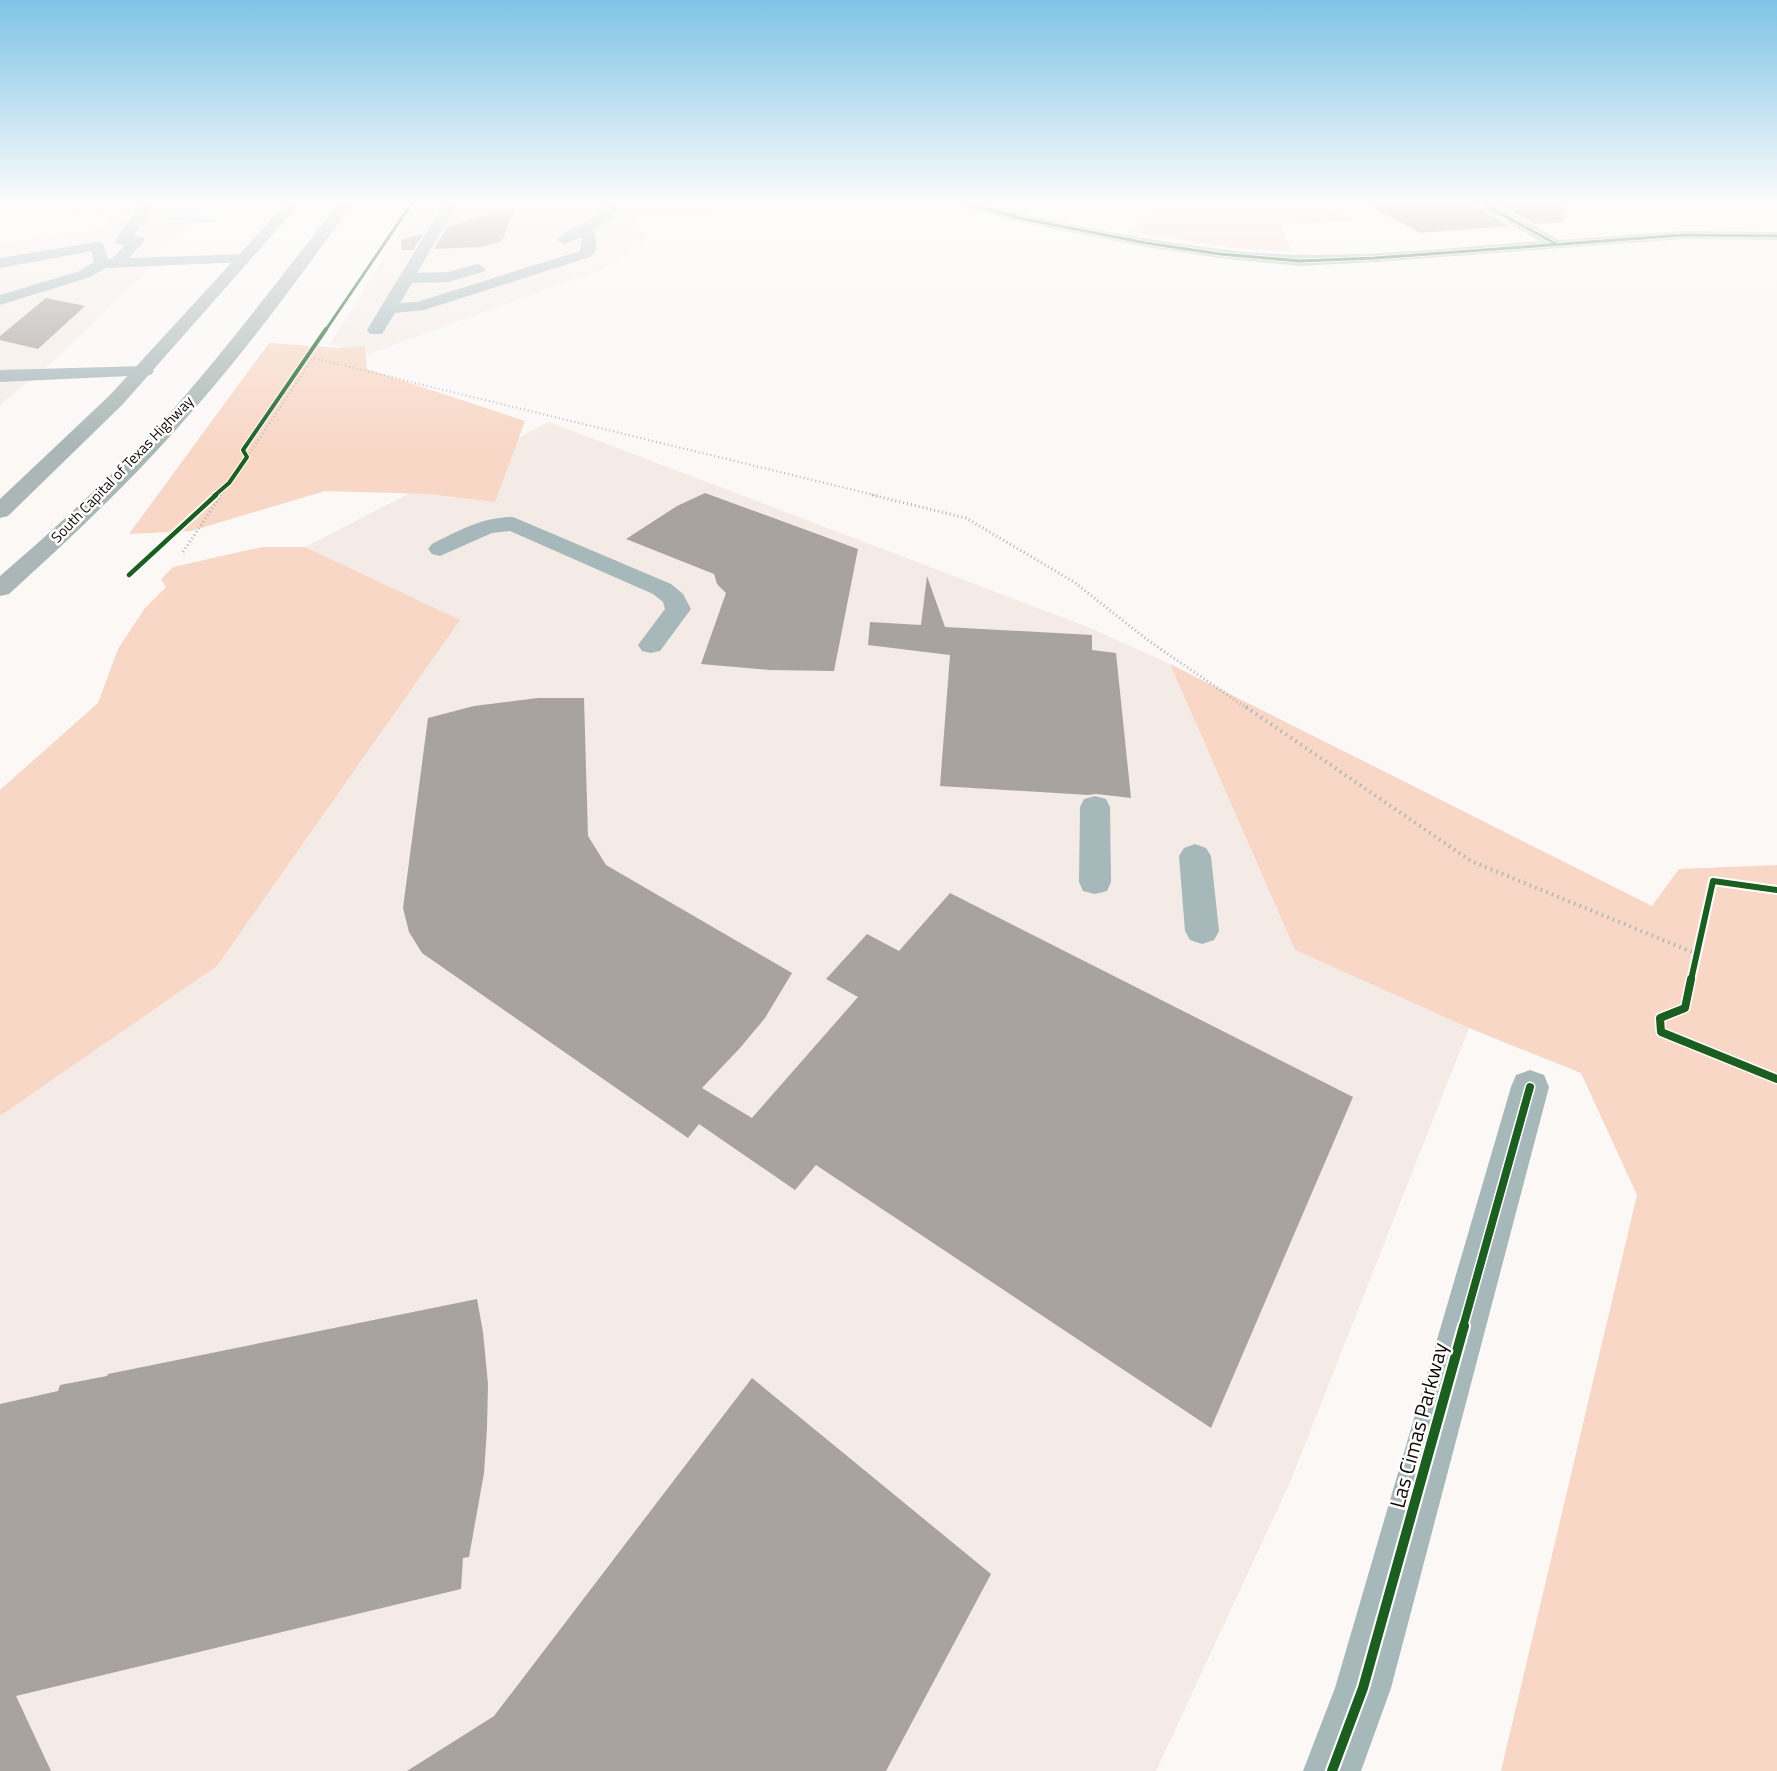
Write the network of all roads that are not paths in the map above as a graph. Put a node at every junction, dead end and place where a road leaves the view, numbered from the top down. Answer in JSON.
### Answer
{"nodes":[{"id":1,"x":56,"y":283,"type":"edge"},
{"id":2,"x":223,"y":283,"type":"edge"},
{"id":3,"x":284,"y":283,"type":"edge"},
{"id":4,"x":404,"y":283,"type":"edge"},
{"id":5,"x":495,"y":283,"type":"edge"},
{"id":6,"x":0,"y":300,"type":"edge"},
{"id":7,"x":389,"y":308,"type":"junction"},
{"id":8,"x":376,"y":330,"type":"dead end"},
{"id":9,"x":145,"y":371,"type":"junction"},
{"id":10,"x":0,"y":376,"type":"edge"},
{"id":11,"x":0,"y":511,"type":"edge"},
{"id":12,"x":440,"y":549,"type":"dead end"},
{"id":13,"x":0,"y":589,"type":"edge"},
{"id":14,"x":651,"y":645,"type":"dead end"},
{"id":15,"x":1095,"y":807,"type":"dead end"},
{"id":16,"x":1194,"y":856,"type":"dead end"},
{"id":17,"x":1095,"y":882,"type":"dead end"},
{"id":18,"x":1202,"y":931,"type":"dead end"},
{"id":19,"x":1530,"y":1087,"type":"dead end"},
{"id":20,"x":1332,"y":1771,"type":"edge"}],
"edges":[{"from":1,"to":6,"type":"street"},
{"from":2,"to":9,"type":"highway"},
{"from":3,"to":13,"type":"highway","name":"South Capital of Texas Highway"},
{"from":4,"to":7,"type":"street"},
{"from":5,"to":7,"type":"street"},
{"from":7,"to":8,"type":"street"},
{"from":9,"to":10,"type":"street"},
{"from":9,"to":11,"type":"highway"},
{"from":12,"to":14,"type":"street"},
{"from":15,"to":17,"type":"street"},
{"from":16,"to":18,"type":"street"},
{"from":19,"to":20,"type":"street","name":"Las Cimas Parkway"}]}
